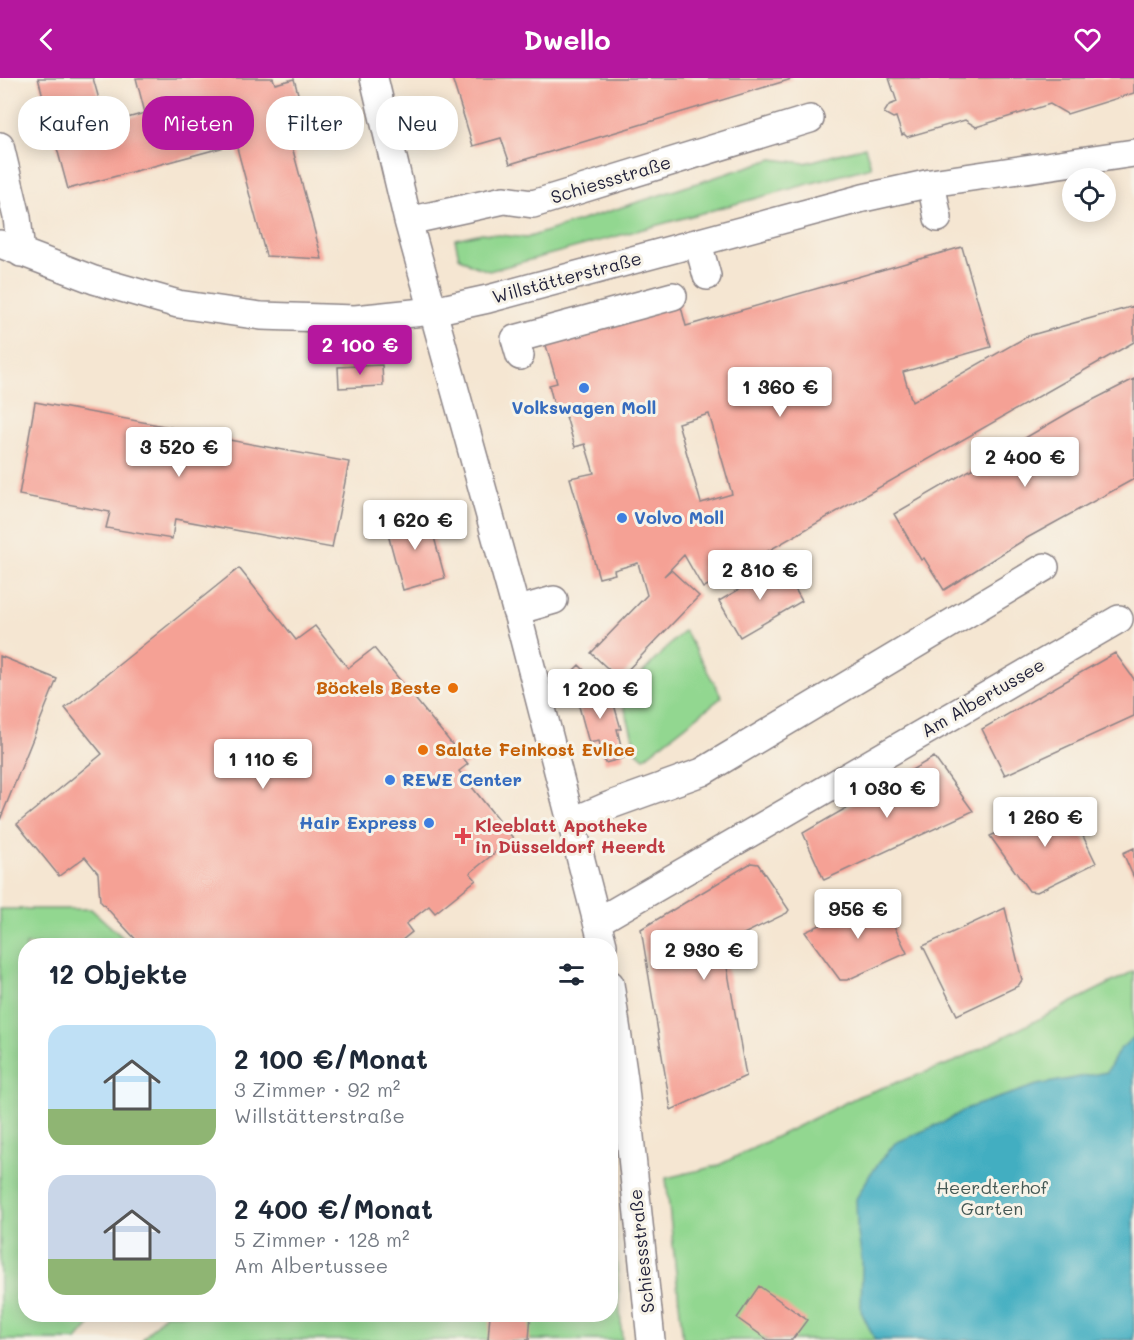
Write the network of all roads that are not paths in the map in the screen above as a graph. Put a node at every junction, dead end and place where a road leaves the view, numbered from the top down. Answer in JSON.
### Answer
{"nodes":[{"id":1,"x":374,"y":78,"type":"edge"},
{"id":2,"x":810,"y":119,"type":"dead end"},
{"id":3,"x":0,"y":146,"type":"edge"},
{"id":4,"x":1134,"y":153,"type":"edge"},
{"id":5,"x":931,"y":183,"type":"junction"},
{"id":6,"x":938,"y":218,"type":"dead end"},
{"id":7,"x":408,"y":221,"type":"junction"},
{"id":8,"x":698,"y":243,"type":"junction"},
{"id":9,"x":10,"y":248,"type":"edge"},
{"id":10,"x":707,"y":276,"type":"dead end"},
{"id":11,"x":673,"y":296,"type":"dead end"},
{"id":12,"x":433,"y":310,"type":"junction"},
{"id":13,"x":520,"y":356,"type":"dead end"},
{"id":14,"x":1045,"y":567,"type":"dead end"},
{"id":15,"x":554,"y":600,"type":"dead end"},
{"id":16,"x":516,"y":611,"type":"junction"},
{"id":17,"x":1119,"y":619,"type":"dead end"},
{"id":18,"x":571,"y":822,"type":"junction"},
{"id":19,"x":600,"y":934,"type":"edge"},
{"id":20,"x":618,"y":1038,"type":"edge"},
{"id":21,"x":651,"y":1340,"type":"edge"}],
"edges":[{"from":1,"to":7,"type":"street"},
{"from":2,"to":7,"type":"street","name":"Schiessstraße"},
{"from":3,"to":9,"type":"street"},
{"from":4,"to":5,"type":"street","name":"Willstätterstraße"},
{"from":5,"to":6,"type":"street"},
{"from":5,"to":8,"type":"street","name":"Willstätterstraße"},
{"from":7,"to":12,"type":"street"},
{"from":8,"to":10,"type":"street"},
{"from":8,"to":12,"type":"street","name":"Willstätterstraße"},
{"from":9,"to":12,"type":"street","name":"Willstätterstraße"},
{"from":11,"to":13,"type":"street"},
{"from":12,"to":16,"type":"street"},
{"from":14,"to":18,"type":"street"},
{"from":15,"to":16,"type":"street"},
{"from":16,"to":18,"type":"street"},
{"from":17,"to":19,"type":"street","name":"Am Albertussee"},
{"from":18,"to":19,"type":"street"},
{"from":20,"to":21,"type":"street","name":"Schiessstraße"}]}
